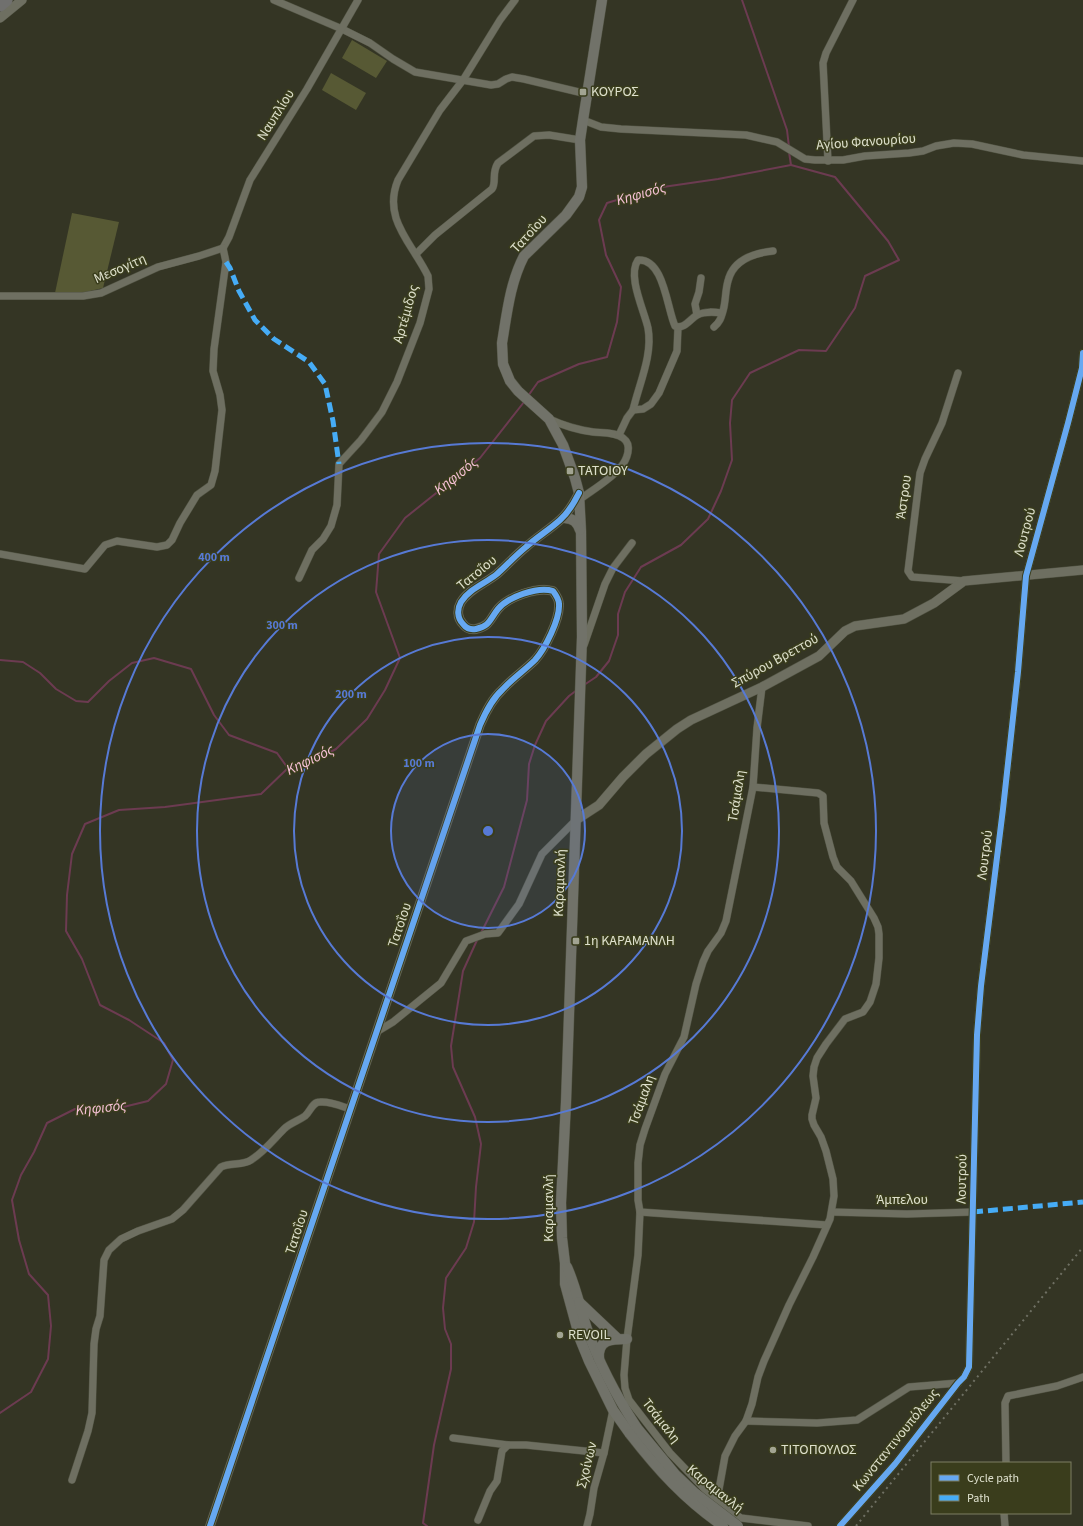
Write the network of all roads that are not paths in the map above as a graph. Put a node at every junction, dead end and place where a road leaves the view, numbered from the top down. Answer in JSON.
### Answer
{"nodes":[{"id":1,"x":6,"y":0,"type":"edge"},
{"id":2,"x":22,"y":0,"type":"edge"},
{"id":3,"x":274,"y":0,"type":"edge"},
{"id":4,"x":358,"y":0,"type":"edge"},
{"id":5,"x":515,"y":0,"type":"edge"},
{"id":6,"x":602,"y":0,"type":"edge"},
{"id":7,"x":853,"y":0,"type":"edge"},
{"id":8,"x":0,"y":5,"type":"edge"},
{"id":9,"x":0,"y":18,"type":"edge"},
{"id":10,"x":342,"y":29,"type":"junction"},
{"id":11,"x":463,"y":80,"type":"junction"},
{"id":12,"x":587,"y":94,"type":"junction"},
{"id":13,"x":583,"y":120,"type":"junction"},
{"id":14,"x":580,"y":140,"type":"junction"},
{"id":15,"x":828,"y":161,"type":"junction"},
{"id":16,"x":1083,"y":161,"type":"edge"},
{"id":17,"x":223,"y":248,"type":"junction"},
{"id":18,"x":773,"y":251,"type":"dead end"},
{"id":19,"x":416,"y":254,"type":"junction"},
{"id":20,"x":701,"y":278,"type":"dead end"},
{"id":21,"x":0,"y":296,"type":"edge"},
{"id":22,"x":722,"y":313,"type":"junction"},
{"id":23,"x":697,"y":315,"type":"junction"},
{"id":24,"x":678,"y":327,"type":"junction"},
{"id":25,"x":714,"y":327,"type":"dead end"},
{"id":26,"x":1083,"y":353,"type":"edge"},
{"id":27,"x":958,"y":373,"type":"dead end"},
{"id":28,"x":633,"y":410,"type":"junction"},
{"id":29,"x":549,"y":419,"type":"junction"},
{"id":30,"x":618,"y":435,"type":"junction"},
{"id":31,"x":579,"y":499,"type":"junction"},
{"id":32,"x":565,"y":518,"type":"junction"},
{"id":33,"x":553,"y":525,"type":"junction"},
{"id":34,"x":581,"y":531,"type":"junction"},
{"id":35,"x":632,"y":543,"type":"dead end"},
{"id":36,"x":0,"y":554,"type":"edge"},
{"id":37,"x":1083,"y":570,"type":"edge"},
{"id":38,"x":1026,"y":576,"type":"junction"},
{"id":39,"x":299,"y":578,"type":"dead end"},
{"id":40,"x":964,"y":581,"type":"junction"},
{"id":41,"x":581,"y":653,"type":"junction"},
{"id":42,"x":762,"y":687,"type":"junction"},
{"id":43,"x":754,"y":786,"type":"junction"},
{"id":44,"x":576,"y":820,"type":"junction"},
{"id":45,"x":378,"y":1031,"type":"junction"},
{"id":46,"x":350,"y":1109,"type":"junction"},
{"id":47,"x":640,"y":1212,"type":"junction"},
{"id":48,"x":832,"y":1212,"type":"junction"},
{"id":49,"x":973,"y":1212,"type":"junction"},
{"id":50,"x":827,"y":1225,"type":"junction"},
{"id":51,"x":565,"y":1263,"type":"junction"},
{"id":52,"x":579,"y":1302,"type":"junction"},
{"id":53,"x":622,"y":1339,"type":"junction"},
{"id":54,"x":599,"y":1359,"type":"junction"},
{"id":55,"x":969,"y":1367,"type":"joint"},
{"id":56,"x":1083,"y":1377,"type":"edge"},
{"id":57,"x":958,"y":1383,"type":"junction"},
{"id":58,"x":613,"y":1410,"type":"junction"},
{"id":59,"x":746,"y":1421,"type":"junction"},
{"id":60,"x":634,"y":1431,"type":"junction"},
{"id":61,"x":453,"y":1438,"type":"dead end"},
{"id":62,"x":508,"y":1445,"type":"junction"},
{"id":63,"x":604,"y":1453,"type":"junction"},
{"id":64,"x":1006,"y":1462,"type":"edge"},
{"id":65,"x":72,"y":1480,"type":"dead end"},
{"id":66,"x":718,"y":1503,"type":"junction"},
{"id":67,"x":1004,"y":1514,"type":"edge"},
{"id":68,"x":478,"y":1520,"type":"dead end"},
{"id":69,"x":210,"y":1526,"type":"edge"},
{"id":70,"x":587,"y":1526,"type":"edge"},
{"id":71,"x":709,"y":1526,"type":"edge"},
{"id":72,"x":723,"y":1526,"type":"edge"},
{"id":73,"x":738,"y":1526,"type":"edge"},
{"id":74,"x":808,"y":1526,"type":"edge"},
{"id":75,"x":840,"y":1526,"type":"edge"},
{"id":76,"x":1005,"y":1526,"type":"edge"}],
"edges":[{"from":1,"to":8,"type":"highway"},
{"from":2,"to":9,"type":"street"},
{"from":3,"to":10,"type":"street"},
{"from":4,"to":10,"type":"street","name":"Ναυπλίου"},
{"from":5,"to":11,"type":"street","name":"Αρτέμιδος"},
{"from":6,"to":12,"type":"main road","name":"Τατοΐου"},
{"from":7,"to":15,"type":"street"},
{"from":10,"to":11,"type":"street"},
{"from":10,"to":17,"type":"street","name":"Ναυπλίου"},
{"from":11,"to":12,"type":"street"},
{"from":11,"to":19,"type":"street","name":"Αρτέμιδος"},
{"from":12,"to":13,"type":"main road","name":"Τατοΐου"},
{"from":13,"to":14,"type":"main road","name":"Τατοΐου"},
{"from":13,"to":15,"type":"street","name":"Αγίου Φανουρίου"},
{"from":14,"to":19,"type":"street"},
{"from":14,"to":29,"type":"main road","name":"Τατοΐου"},
{"from":15,"to":16,"type":"street","name":"Αγίου Φανουρίου"},
{"from":17,"to":21,"type":"street","name":"Μεσογίτη"},
{"from":17,"to":36,"type":"street"},
{"from":18,"to":22,"type":"street"},
{"from":19,"to":39,"type":"street","name":"Αρτέμιδος"},
{"from":20,"to":23,"type":"street"},
{"from":22,"to":23,"type":"street"},
{"from":22,"to":25,"type":"street"},
{"from":23,"to":24,"type":"street"},
{"from":24,"to":28,"type":"street"},
{"from":24,"to":28,"type":"street"},
{"from":26,"to":38,"type":"street","name":"Λουτρού"},
{"from":27,"to":40,"type":"street","name":"Άστρου"},
{"from":28,"to":30,"type":"street"},
{"from":29,"to":30,"type":"street"},
{"from":29,"to":31,"type":"main road","name":"Τατοΐου"},
{"from":30,"to":31,"type":"street"},
{"from":31,"to":32,"type":"street","name":"Τατοΐου"},
{"from":31,"to":33,"type":"street","name":"Τατοΐου"},
{"from":31,"to":34,"type":"main road","name":"Καραμανλή"},
{"from":32,"to":33,"type":"street","name":"Τατοΐου"},
{"from":32,"to":34,"type":"main road"},
{"from":33,"to":45,"type":"street","name":"Τατοΐου"},
{"from":34,"to":41,"type":"main road","name":"Καραμανλή"},
{"from":35,"to":41,"type":"street"},
{"from":37,"to":38,"type":"street"},
{"from":38,"to":40,"type":"street"},
{"from":38,"to":49,"type":"street","name":"Λουτρού"},
{"from":40,"to":42,"type":"street","name":"Σπύρου Βρεττού"},
{"from":41,"to":44,"type":"main road","name":"Καραμανλή"},
{"from":42,"to":43,"type":"street","name":"Τσάμαλη"},
{"from":42,"to":44,"type":"street","name":"Σπύρου Βρεττού"},
{"from":43,"to":47,"type":"street","name":"Τσάμαλη"},
{"from":43,"to":48,"type":"street"},
{"from":44,"to":45,"type":"street"},
{"from":44,"to":51,"type":"main road","name":"Καραμανλή"},
{"from":45,"to":46,"type":"street","name":"Τατοΐου"},
{"from":46,"to":65,"type":"street"},
{"from":46,"to":69,"type":"street","name":"Τατοΐου"},
{"from":47,"to":50,"type":"street"},
{"from":47,"to":53,"type":"street","name":"Τσάμαλη"},
{"from":48,"to":49,"type":"street","name":"Άμπελου"},
{"from":48,"to":50,"type":"street"},
{"from":49,"to":55,"type":"street","name":"Λουτρού"},
{"from":50,"to":59,"type":"street"},
{"from":51,"to":52,"type":"main road","name":"Καραμανλή"},
{"from":51,"to":58,"type":"main road","name":"Καραμανλή"},
{"from":52,"to":53,"type":"main road"},
{"from":52,"to":54,"type":"main road","name":"Καραμανλή"},
{"from":53,"to":54,"type":"main road"},
{"from":53,"to":66,"type":"street","name":"Τσάμαλη"},
{"from":54,"to":60,"type":"main road","name":"Καραμανλή"},
{"from":55,"to":57,"type":"street","name":"Κωνσταντινουπόλεως"},
{"from":56,"to":64,"type":"street"},
{"from":57,"to":59,"type":"street"},
{"from":57,"to":75,"type":"street","name":"Κωνσταντινουπόλεως"},
{"from":58,"to":60,"type":"main road","name":"Καραμανλή"},
{"from":58,"to":63,"type":"street","name":"Σχοίνων"},
{"from":59,"to":66,"type":"street"},
{"from":60,"to":72,"type":"main road","name":"Καραμανλή","bridge":true},
{"from":60,"to":73,"type":"main road","name":"Καραμανλή","bridge":true},
{"from":61,"to":62,"type":"street"},
{"from":62,"to":63,"type":"street"},
{"from":62,"to":68,"type":"street"},
{"from":63,"to":70,"type":"street","name":"Σχοίνων"},
{"from":66,"to":71,"type":"street"},
{"from":66,"to":74,"type":"street","name":"Τσάμαλη"},
{"from":67,"to":76,"type":"street"}]}
